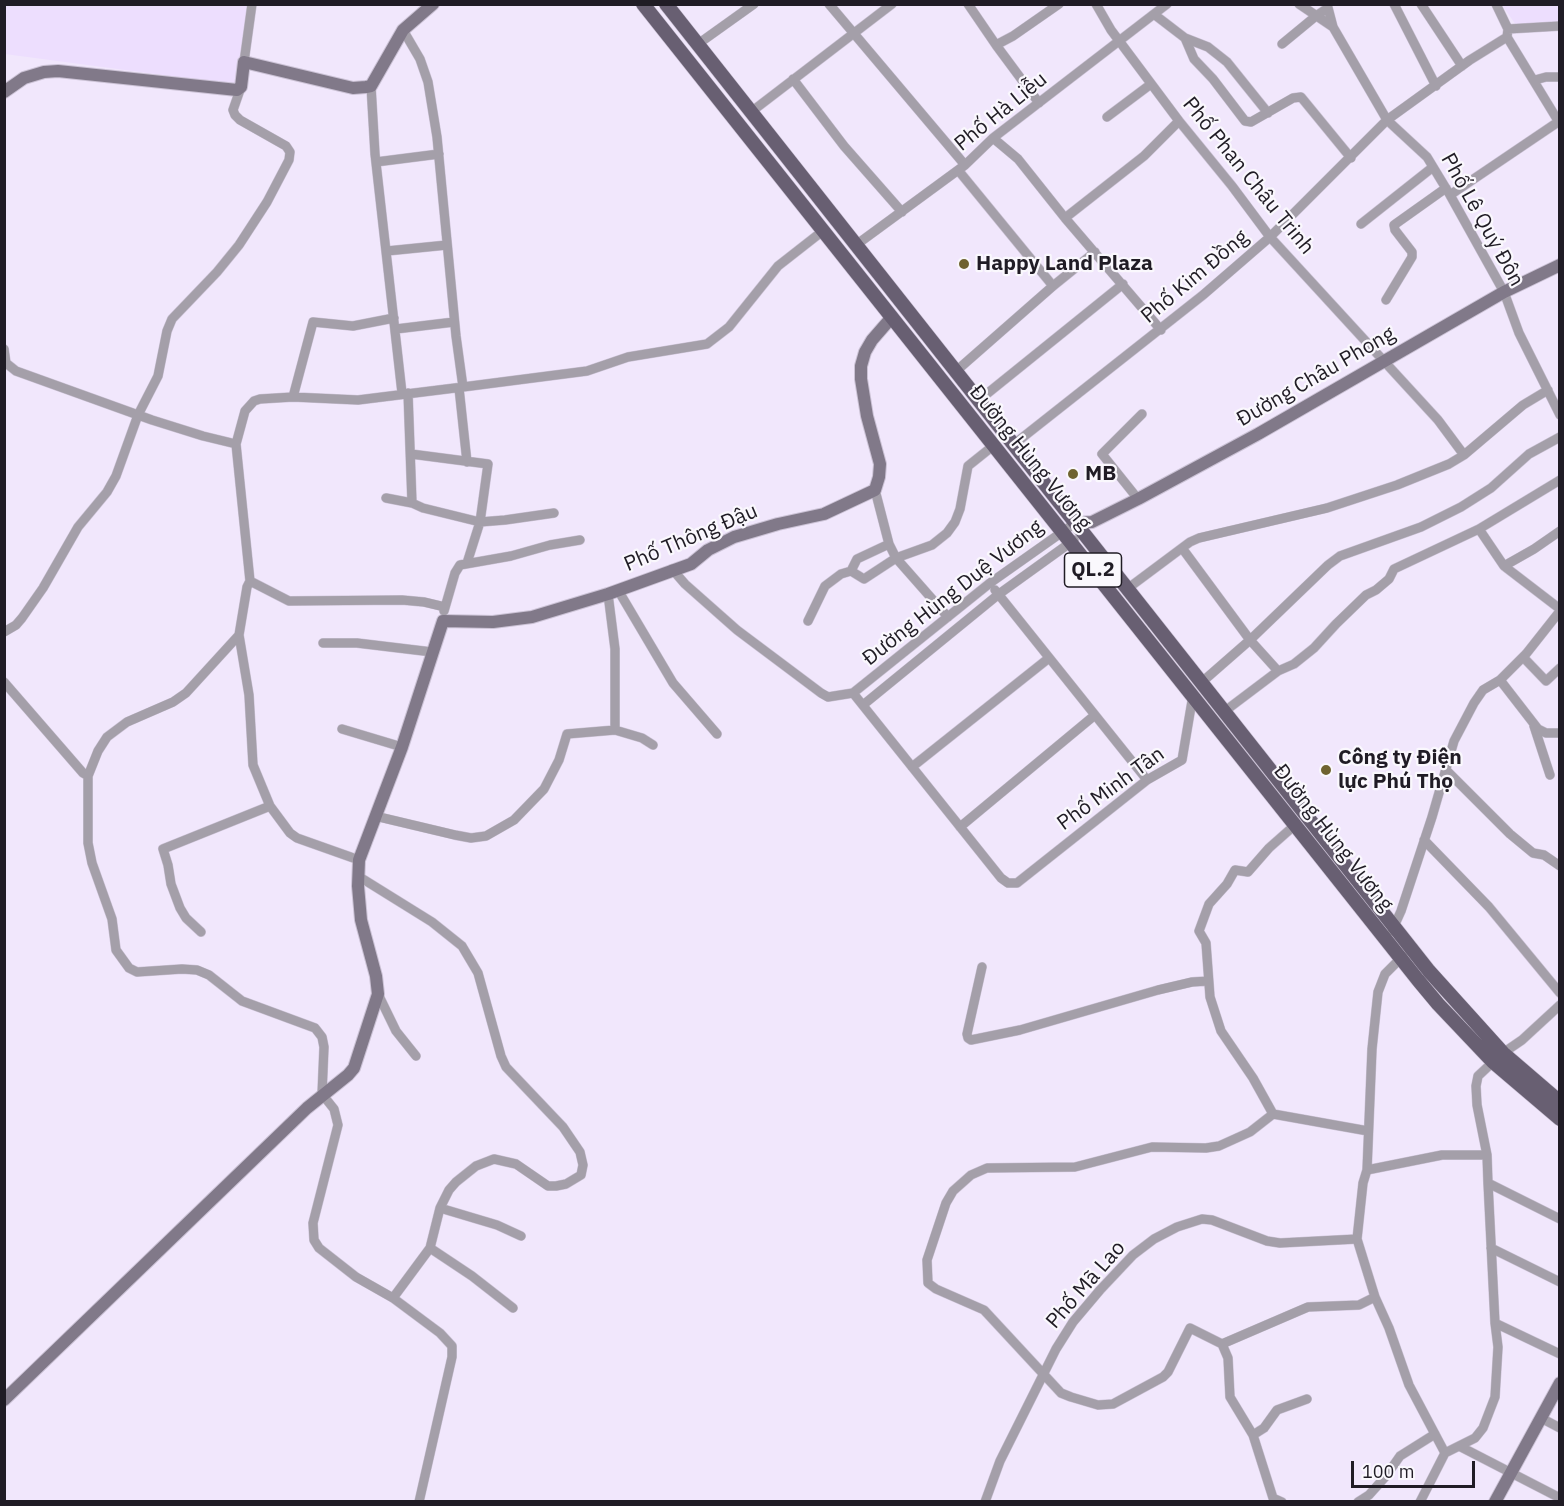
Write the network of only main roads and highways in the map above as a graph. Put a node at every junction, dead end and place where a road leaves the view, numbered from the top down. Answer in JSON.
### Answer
{"nodes":[{"id":1,"x":643,"y":4,"type":"edge"},
{"id":2,"x":666,"y":4,"type":"edge"},
{"id":3,"x":803,"y":177,"type":"junction"},
{"id":4,"x":789,"y":187,"type":"junction"},
{"id":5,"x":1498,"y":1057,"type":"junction"},
{"id":6,"x":1560,"y":1102,"type":"edge"},
{"id":7,"x":1560,"y":1119,"type":"edge"}],
"edges":[{"from":1,"to":4,"type":"main road","name":"Đường Hùng Vương","number":"QL.2"},
{"from":2,"to":3,"type":"main road","name":"Đường Hùng Vương","number":"QL.2"},
{"from":3,"to":4,"type":"main road"},
{"from":3,"to":5,"type":"main road","name":"Đường Hùng Vương","number":"QL.2"},
{"from":4,"to":5,"type":"main road","name":"Đường Hùng Vương","number":"QL.2"},
{"from":5,"to":6,"type":"main road","name":"Đường Hùng Vương","number":"QL.2"},
{"from":5,"to":7,"type":"main road","name":"Đường Hùng Vương","number":"QL.2"}]}
